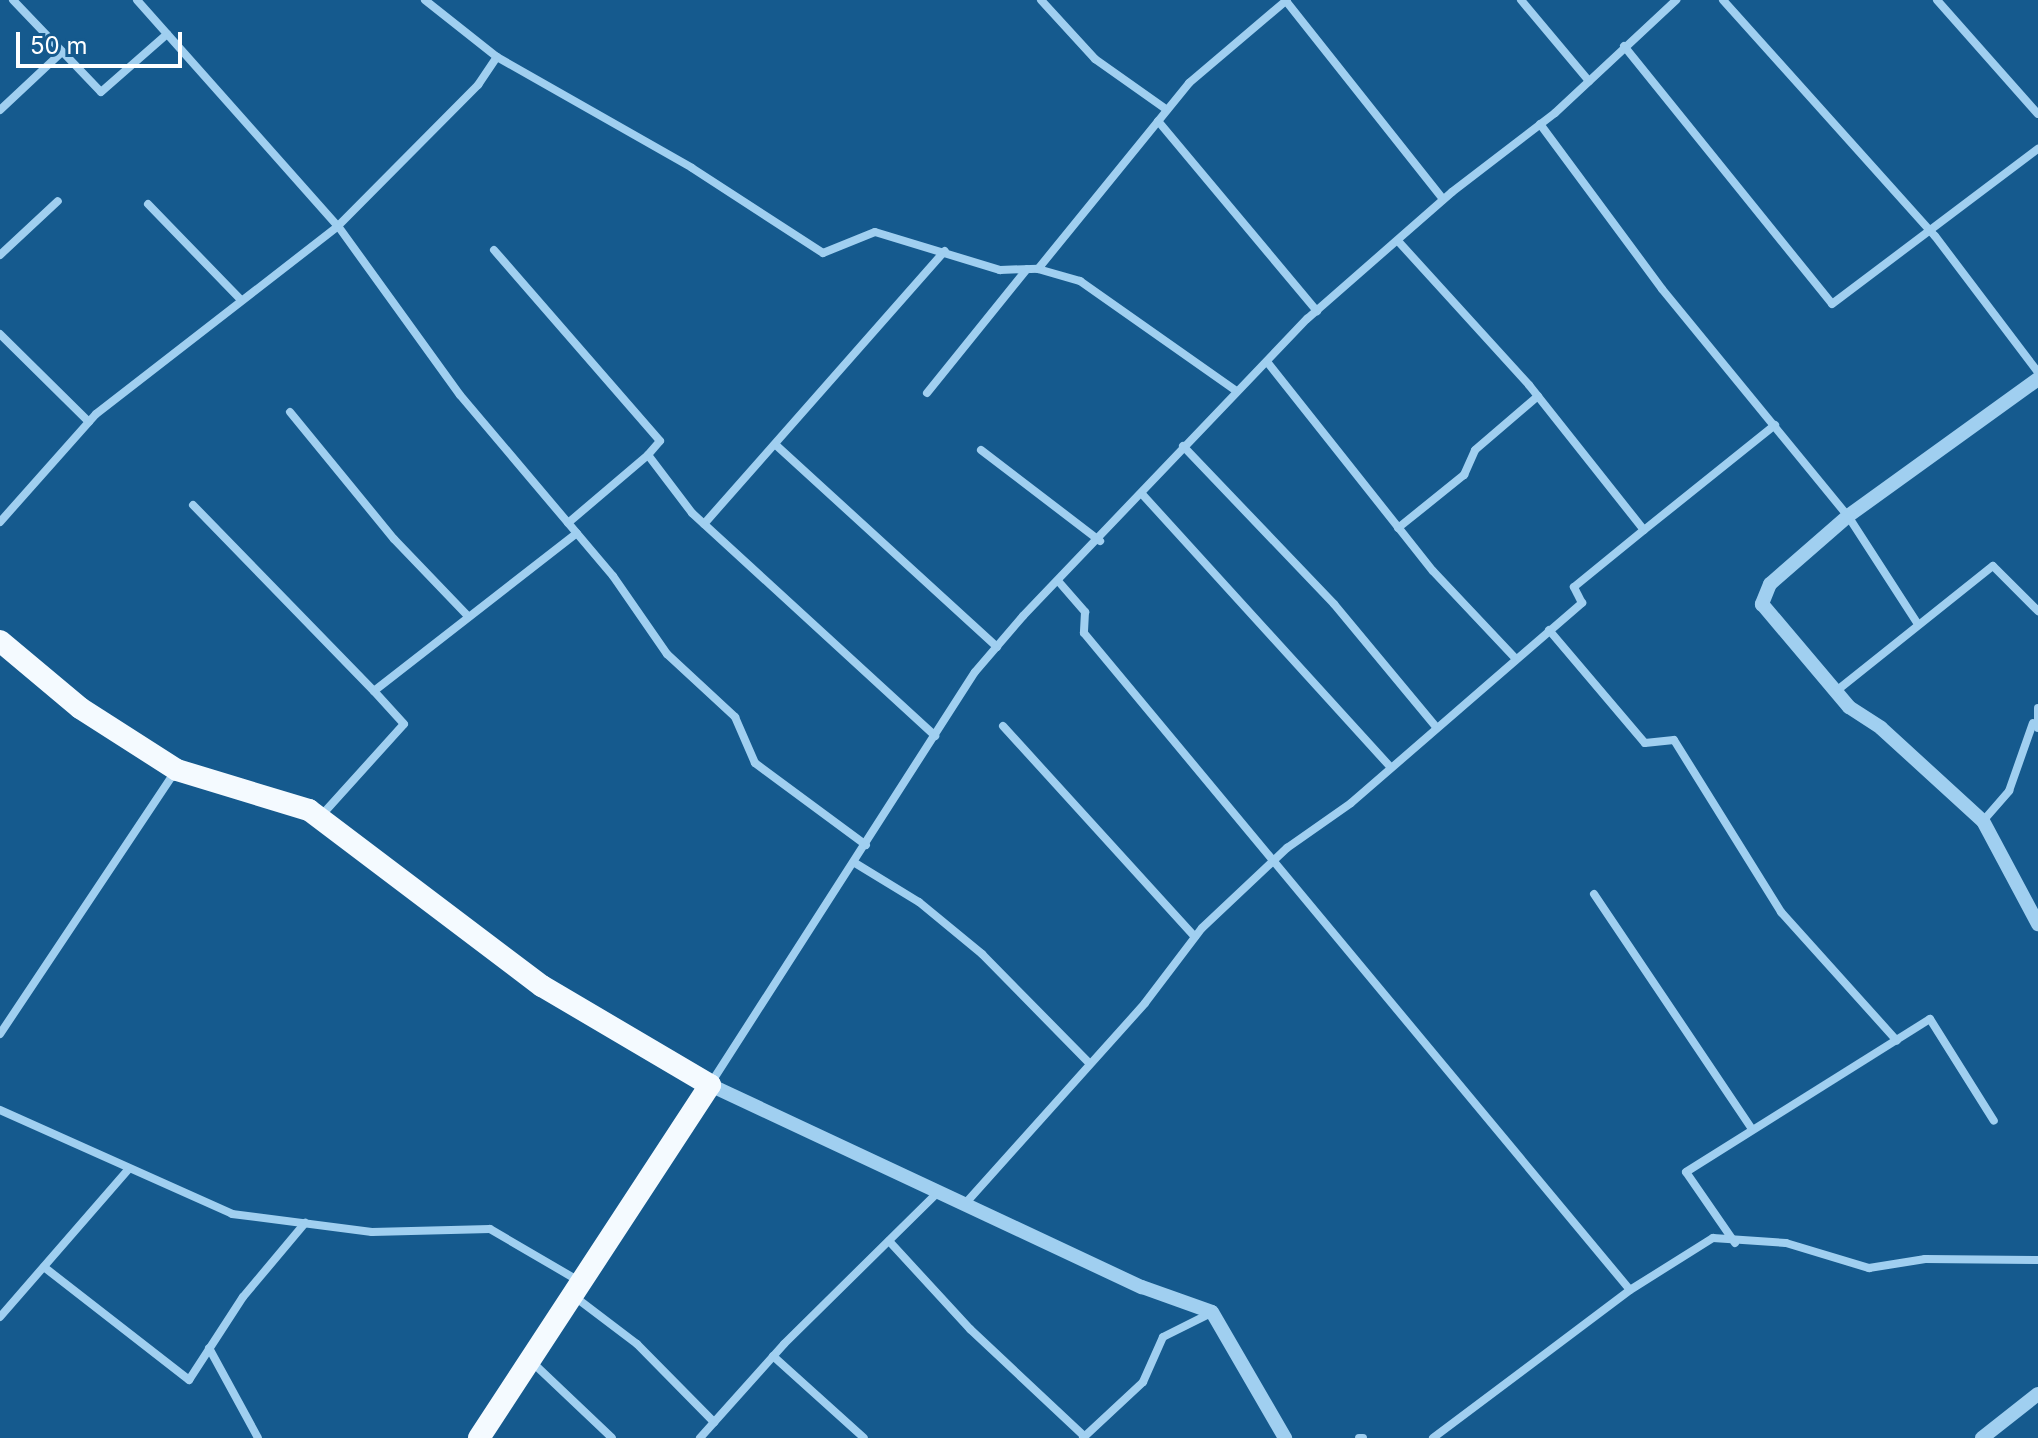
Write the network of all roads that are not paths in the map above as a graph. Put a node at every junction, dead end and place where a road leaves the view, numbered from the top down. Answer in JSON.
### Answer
{"nodes":[{"id":1,"x":13,"y":0,"type":"edge"},
{"id":2,"x":137,"y":0,"type":"edge"},
{"id":3,"x":425,"y":0,"type":"edge"},
{"id":4,"x":1041,"y":0,"type":"edge"},
{"id":5,"x":1286,"y":0,"type":"edge"},
{"id":6,"x":1521,"y":0,"type":"edge"},
{"id":7,"x":1676,"y":0,"type":"edge"},
{"id":8,"x":1723,"y":0,"type":"edge"},
{"id":9,"x":1937,"y":0,"type":"edge"},
{"id":10,"x":167,"y":34,"type":"junction"},
{"id":11,"x":1624,"y":46,"type":"junction"},
{"id":12,"x":62,"y":52,"type":"junction"},
{"id":13,"x":497,"y":57,"type":"junction"},
{"id":14,"x":1589,"y":81,"type":"junction"},
{"id":15,"x":0,"y":110,"type":"edge"},
{"id":16,"x":1167,"y":110,"type":"junction"},
{"id":17,"x":2038,"y":114,"type":"edge"},
{"id":18,"x":1158,"y":121,"type":"junction"},
{"id":19,"x":1540,"y":124,"type":"junction"},
{"id":20,"x":2038,"y":149,"type":"edge"},
{"id":21,"x":1443,"y":199,"type":"junction"},
{"id":22,"x":58,"y":201,"type":"dead end"},
{"id":23,"x":148,"y":204,"type":"dead end"},
{"id":24,"x":338,"y":226,"type":"junction"},
{"id":25,"x":1929,"y":230,"type":"junction"},
{"id":26,"x":1398,"y":241,"type":"junction"},
{"id":27,"x":494,"y":250,"type":"dead end"},
{"id":28,"x":945,"y":251,"type":"junction"},
{"id":29,"x":0,"y":255,"type":"edge"},
{"id":30,"x":1027,"y":269,"type":"junction"},
{"id":31,"x":1038,"y":269,"type":"junction"},
{"id":32,"x":240,"y":299,"type":"junction"},
{"id":33,"x":1317,"y":311,"type":"junction"},
{"id":34,"x":0,"y":334,"type":"edge"},
{"id":35,"x":1268,"y":363,"type":"junction"},
{"id":36,"x":2038,"y":372,"type":"edge"},
{"id":37,"x":2038,"y":379,"type":"edge"},
{"id":38,"x":1235,"y":390,"type":"junction"},
{"id":39,"x":927,"y":393,"type":"dead end"},
{"id":40,"x":1538,"y":396,"type":"junction"},
{"id":41,"x":290,"y":412,"type":"dead end"},
{"id":42,"x":89,"y":422,"type":"junction"},
{"id":43,"x":1775,"y":425,"type":"junction"},
{"id":44,"x":777,"y":446,"type":"junction"},
{"id":45,"x":1183,"y":446,"type":"junction"},
{"id":46,"x":981,"y":450,"type":"dead end"},
{"id":47,"x":648,"y":455,"type":"junction"},
{"id":48,"x":1142,"y":494,"type":"junction"},
{"id":49,"x":193,"y":505,"type":"dead end"},
{"id":50,"x":1848,"y":516,"type":"junction"},
{"id":51,"x":0,"y":522,"type":"edge"},
{"id":52,"x":568,"y":523,"type":"junction"},
{"id":53,"x":704,"y":524,"type":"junction"},
{"id":54,"x":1398,"y":528,"type":"junction"},
{"id":55,"x":1644,"y":530,"type":"junction"},
{"id":56,"x":577,"y":533,"type":"junction"},
{"id":57,"x":1100,"y":541,"type":"junction"},
{"id":58,"x":1059,"y":582,"type":"junction"},
{"id":59,"x":2038,"y":611,"type":"edge"},
{"id":60,"x":467,"y":615,"type":"junction"},
{"id":61,"x":1918,"y":624,"type":"junction"},
{"id":62,"x":1549,"y":630,"type":"junction"},
{"id":63,"x":0,"y":641,"type":"edge"},
{"id":64,"x":997,"y":647,"type":"junction"},
{"id":65,"x":1515,"y":658,"type":"junction"},
{"id":66,"x":374,"y":691,"type":"junction"},
{"id":67,"x":1835,"y":692,"type":"junction"},
{"id":68,"x":2038,"y":708,"type":"edge"},
{"id":69,"x":2036,"y":725,"type":"edge"},
{"id":70,"x":1003,"y":726,"type":"dead end"},
{"id":71,"x":1437,"y":728,"type":"junction"},
{"id":72,"x":935,"y":736,"type":"junction"},
{"id":73,"x":1391,"y":768,"type":"junction"},
{"id":74,"x":177,"y":770,"type":"junction"},
{"id":75,"x":319,"y":817,"type":"junction"},
{"id":76,"x":1983,"y":821,"type":"junction"},
{"id":77,"x":866,"y":845,"type":"junction"},
{"id":78,"x":1274,"y":861,"type":"junction"},
{"id":79,"x":855,"y":863,"type":"junction"},
{"id":80,"x":1594,"y":894,"type":"dead end"},
{"id":81,"x":2033,"y":902,"type":"edge"},
{"id":82,"x":2038,"y":924,"type":"edge"},
{"id":83,"x":1195,"y":937,"type":"junction"},
{"id":84,"x":0,"y":1034,"type":"edge"},
{"id":85,"x":1897,"y":1041,"type":"junction"},
{"id":86,"x":1089,"y":1063,"type":"junction"},
{"id":87,"x":710,"y":1085,"type":"junction"},
{"id":88,"x":0,"y":1110,"type":"edge"},
{"id":89,"x":1994,"y":1121,"type":"dead end"},
{"id":90,"x":1752,"y":1129,"type":"junction"},
{"id":91,"x":128,"y":1170,"type":"junction"},
{"id":92,"x":938,"y":1192,"type":"junction"},
{"id":93,"x":964,"y":1205,"type":"junction"},
{"id":94,"x":305,"y":1223,"type":"junction"},
{"id":95,"x":889,"y":1241,"type":"junction"},
{"id":96,"x":1736,"y":1244,"type":"junction"},
{"id":97,"x":2038,"y":1260,"type":"edge"},
{"id":98,"x":44,"y":1267,"type":"junction"},
{"id":99,"x":579,"y":1290,"type":"junction"},
{"id":100,"x":1630,"y":1290,"type":"junction"},
{"id":101,"x":1212,"y":1312,"type":"junction"},
{"id":102,"x":0,"y":1317,"type":"edge"},
{"id":103,"x":209,"y":1348,"type":"junction"},
{"id":104,"x":773,"y":1356,"type":"junction"},
{"id":105,"x":532,"y":1362,"type":"junction"},
{"id":106,"x":2038,"y":1394,"type":"edge"},
{"id":107,"x":714,"y":1422,"type":"junction"},
{"id":108,"x":1083,"y":1437,"type":"edge"},
{"id":109,"x":258,"y":1438,"type":"edge"},
{"id":110,"x":479,"y":1438,"type":"edge"},
{"id":111,"x":612,"y":1438,"type":"edge"},
{"id":112,"x":700,"y":1438,"type":"edge"},
{"id":113,"x":864,"y":1438,"type":"edge"},
{"id":114,"x":1285,"y":1438,"type":"edge"},
{"id":115,"x":1433,"y":1438,"type":"edge"},
{"id":116,"x":1982,"y":1438,"type":"edge"}],
"edges":[{"from":1,"to":12,"type":"street"},
{"from":2,"to":10,"type":"street"},
{"from":3,"to":13,"type":"street"},
{"from":4,"to":16,"type":"street"},
{"from":5,"to":16,"type":"street"},
{"from":5,"to":21,"type":"street"},
{"from":6,"to":14,"type":"street"},
{"from":7,"to":11,"type":"street"},
{"from":8,"to":25,"type":"street"},
{"from":9,"to":17,"type":"street"},
{"from":10,"to":12,"type":"street"},
{"from":10,"to":24,"type":"street"},
{"from":11,"to":14,"type":"street"},
{"from":11,"to":25,"type":"street"},
{"from":12,"to":15,"type":"street"},
{"from":13,"to":24,"type":"street"},
{"from":13,"to":28,"type":"street"},
{"from":14,"to":19,"type":"street"},
{"from":16,"to":18,"type":"street"},
{"from":18,"to":31,"type":"street"},
{"from":18,"to":33,"type":"street"},
{"from":19,"to":21,"type":"street"},
{"from":19,"to":43,"type":"street"},
{"from":20,"to":25,"type":"street"},
{"from":21,"to":26,"type":"street"},
{"from":22,"to":29,"type":"street"},
{"from":23,"to":32,"type":"street"},
{"from":24,"to":32,"type":"street"},
{"from":24,"to":52,"type":"street"},
{"from":25,"to":36,"type":"street"},
{"from":26,"to":33,"type":"street"},
{"from":26,"to":40,"type":"street"},
{"from":27,"to":47,"type":"street"},
{"from":28,"to":30,"type":"street"},
{"from":28,"to":44,"type":"street"},
{"from":30,"to":31,"type":"street"},
{"from":30,"to":39,"type":"street"},
{"from":31,"to":38,"type":"street"},
{"from":32,"to":42,"type":"street"},
{"from":33,"to":35,"type":"street"},
{"from":34,"to":42,"type":"street"},
{"from":35,"to":38,"type":"street"},
{"from":35,"to":54,"type":"street"},
{"from":37,"to":50,"type":"street"},
{"from":38,"to":45,"type":"street"},
{"from":40,"to":54,"type":"street"},
{"from":40,"to":55,"type":"street"},
{"from":41,"to":60,"type":"street"},
{"from":42,"to":51,"type":"street"},
{"from":43,"to":50,"type":"street"},
{"from":43,"to":55,"type":"street"},
{"from":44,"to":53,"type":"street"},
{"from":44,"to":64,"type":"street"},
{"from":45,"to":48,"type":"street"},
{"from":45,"to":71,"type":"street"},
{"from":46,"to":57,"type":"street"},
{"from":47,"to":52,"type":"street"},
{"from":47,"to":53,"type":"street"},
{"from":48,"to":57,"type":"street"},
{"from":48,"to":73,"type":"street"},
{"from":49,"to":66,"type":"street"},
{"from":50,"to":61,"type":"street"},
{"from":50,"to":67,"type":"street"},
{"from":52,"to":56,"type":"street"},
{"from":53,"to":72,"type":"street"},
{"from":54,"to":65,"type":"street"},
{"from":55,"to":62,"type":"street"},
{"from":56,"to":60,"type":"street"},
{"from":56,"to":77,"type":"street"},
{"from":57,"to":58,"type":"street"},
{"from":58,"to":64,"type":"street"},
{"from":58,"to":78,"type":"street"},
{"from":59,"to":61,"type":"street"},
{"from":60,"to":66,"type":"street"},
{"from":61,"to":67,"type":"street"},
{"from":62,"to":65,"type":"street"},
{"from":62,"to":85,"type":"street"},
{"from":63,"to":74,"type":"highway"},
{"from":64,"to":72,"type":"street"},
{"from":65,"to":71,"type":"street"},
{"from":66,"to":75,"type":"street"},
{"from":67,"to":76,"type":"street"},
{"from":68,"to":69,"type":"street"},
{"from":69,"to":76,"type":"street"},
{"from":70,"to":83,"type":"street"},
{"from":71,"to":73,"type":"street"},
{"from":72,"to":77,"type":"street"},
{"from":73,"to":78,"type":"street"},
{"from":74,"to":75,"type":"highway"},
{"from":74,"to":84,"type":"street"},
{"from":75,"to":87,"type":"highway"},
{"from":76,"to":81,"type":"street"},
{"from":77,"to":79,"type":"street"},
{"from":78,"to":83,"type":"street"},
{"from":78,"to":100,"type":"street"},
{"from":79,"to":86,"type":"street"},
{"from":79,"to":87,"type":"street"},
{"from":80,"to":90,"type":"street"},
{"from":81,"to":82,"type":"street"},
{"from":83,"to":86,"type":"street"},
{"from":85,"to":89,"type":"street"},
{"from":85,"to":90,"type":"street"},
{"from":86,"to":93,"type":"street"},
{"from":87,"to":92,"type":"street"},
{"from":87,"to":99,"type":"highway"},
{"from":88,"to":91,"type":"street"},
{"from":90,"to":96,"type":"street"},
{"from":91,"to":94,"type":"street"},
{"from":91,"to":98,"type":"street"},
{"from":92,"to":93,"type":"street"},
{"from":92,"to":95,"type":"street"},
{"from":93,"to":101,"type":"street"},
{"from":94,"to":99,"type":"street"},
{"from":94,"to":103,"type":"street"},
{"from":95,"to":104,"type":"street"},
{"from":95,"to":108,"type":"street"},
{"from":96,"to":97,"type":"street"},
{"from":96,"to":100,"type":"street"},
{"from":98,"to":102,"type":"street"},
{"from":98,"to":103,"type":"street"},
{"from":99,"to":105,"type":"highway"},
{"from":99,"to":107,"type":"street"},
{"from":100,"to":115,"type":"street"},
{"from":101,"to":108,"type":"street"},
{"from":101,"to":114,"type":"street"},
{"from":103,"to":109,"type":"street"},
{"from":104,"to":107,"type":"street"},
{"from":104,"to":113,"type":"street"},
{"from":105,"to":110,"type":"highway"},
{"from":105,"to":111,"type":"street"},
{"from":106,"to":116,"type":"street"},
{"from":107,"to":112,"type":"street"}]}
